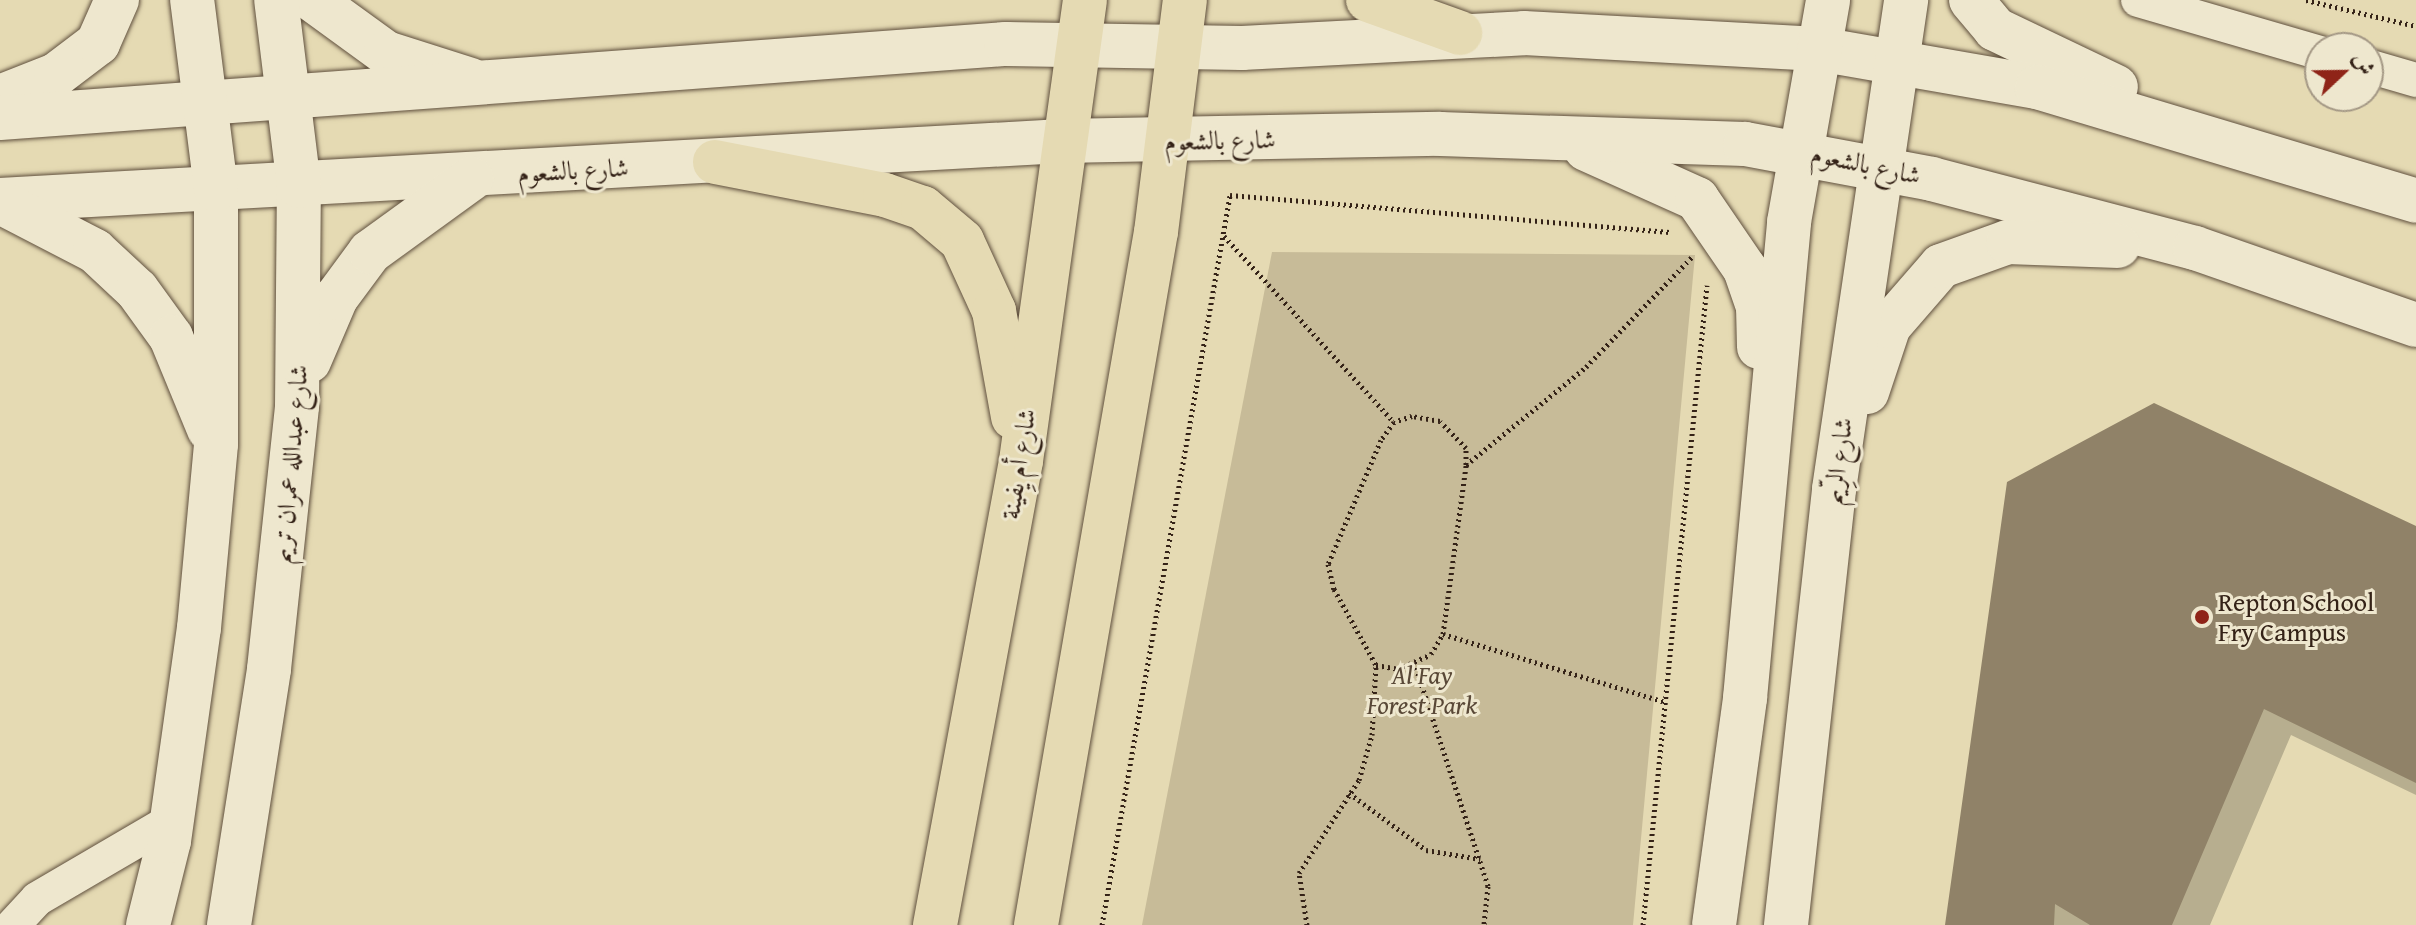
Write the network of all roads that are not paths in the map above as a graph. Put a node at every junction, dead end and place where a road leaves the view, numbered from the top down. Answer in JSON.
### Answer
{"nodes":[{"id":1,"x":117,"y":0,"type":"edge"},
{"id":2,"x":192,"y":0,"type":"edge"},
{"id":3,"x":276,"y":0,"type":"edge"},
{"id":4,"x":313,"y":0,"type":"edge"},
{"id":5,"x":1085,"y":0,"type":"edge"},
{"id":6,"x":1185,"y":0,"type":"edge"},
{"id":7,"x":1368,"y":0,"type":"edge"},
{"id":8,"x":1828,"y":0,"type":"edge"},
{"id":9,"x":1906,"y":0,"type":"edge"},
{"id":10,"x":1971,"y":0,"type":"edge"},
{"id":11,"x":2138,"y":0,"type":"edge"},
{"id":12,"x":1460,"y":33,"type":"junction"},
{"id":13,"x":1081,"y":47,"type":"junction"},
{"id":14,"x":1181,"y":48,"type":"junction"},
{"id":15,"x":2304,"y":48,"type":"edge"},
{"id":16,"x":1819,"y":49,"type":"junction"},
{"id":17,"x":1897,"y":66,"type":"junction"},
{"id":18,"x":2384,"y":71,"type":"edge"},
{"id":19,"x":2416,"y":80,"type":"edge"},
{"id":20,"x":489,"y":87,"type":"junction"},
{"id":21,"x":0,"y":97,"type":"edge"},
{"id":22,"x":291,"y":100,"type":"junction"},
{"id":23,"x":208,"y":106,"type":"junction"},
{"id":24,"x":0,"y":118,"type":"edge"},
{"id":25,"x":1550,"y":135,"type":"junction"},
{"id":26,"x":2227,"y":138,"type":"junction"},
{"id":27,"x":1062,"y":141,"type":"junction"},
{"id":28,"x":1171,"y":141,"type":"junction"},
{"id":29,"x":1802,"y":150,"type":"junction"},
{"id":30,"x":715,"y":162,"type":"junction"},
{"id":31,"x":1879,"y":167,"type":"junction"},
{"id":32,"x":476,"y":175,"type":"junction"},
{"id":33,"x":299,"y":186,"type":"junction"},
{"id":34,"x":216,"y":189,"type":"junction"},
{"id":35,"x":2416,"y":201,"type":"edge"},
{"id":36,"x":0,"y":202,"type":"edge"},
{"id":37,"x":2195,"y":248,"type":"junction"},
{"id":38,"x":2416,"y":325,"type":"edge"},
{"id":39,"x":297,"y":406,"type":"junction"},
{"id":40,"x":216,"y":444,"type":"junction"},
{"id":41,"x":1021,"y":461,"type":"junction"},
{"id":42,"x":1761,"y":482,"type":"junction"},
{"id":43,"x":1834,"y":489,"type":"junction"},
{"id":44,"x":172,"y":820,"type":"junction"},
{"id":45,"x":13,"y":925,"type":"edge"},
{"id":46,"x":148,"y":925,"type":"edge"},
{"id":47,"x":229,"y":925,"type":"edge"},
{"id":48,"x":935,"y":925,"type":"edge"},
{"id":49,"x":1036,"y":925,"type":"edge"},
{"id":50,"x":1714,"y":925,"type":"edge"},
{"id":51,"x":1786,"y":925,"type":"edge"}],
"edges":[{"from":1,"to":21,"type":"main road"},
{"from":2,"to":23,"type":"main road"},
{"from":3,"to":22,"type":"main road","name":"شارع عبدالله عمران تريم"},
{"from":4,"to":20,"type":"main road"},
{"from":5,"to":13,"type":"main road","name":"شارع أم يِفينة"},
{"from":6,"to":14,"type":"main road"},
{"from":7,"to":12,"type":"main road"},
{"from":8,"to":16,"type":"main road"},
{"from":9,"to":17,"type":"main road","name":"شارع الرِّيم"},
{"from":10,"to":26,"type":"main road"},
{"from":11,"to":15,"type":"street"},
{"from":12,"to":14,"type":"main road"},
{"from":12,"to":16,"type":"main road"},
{"from":13,"to":14,"type":"main road"},
{"from":13,"to":20,"type":"main road"},
{"from":13,"to":27,"type":"main road","name":"شارع أم يِفينة"},
{"from":14,"to":28,"type":"main road"},
{"from":16,"to":17,"type":"main road"},
{"from":16,"to":29,"type":"main road"},
{"from":17,"to":26,"type":"main road"},
{"from":17,"to":31,"type":"main road","name":"شارع الرِّيم"},
{"from":18,"to":19,"type":"street"},
{"from":20,"to":22,"type":"main road"},
{"from":22,"to":23,"type":"main road"},
{"from":22,"to":33,"type":"main road","name":"شارع عبدالله عمران تريم"},
{"from":23,"to":24,"type":"main road"},
{"from":23,"to":34,"type":"main road"},
{"from":25,"to":28,"type":"main road","name":"شارع بالشعوم"},
{"from":25,"to":29,"type":"main road","name":"شارع بالشعوم"},
{"from":25,"to":42,"type":"main road"},
{"from":26,"to":35,"type":"main road"},
{"from":27,"to":28,"type":"main road","name":"شارع بالشعوم"},
{"from":27,"to":30,"type":"main road","name":"شارع بالشعوم"},
{"from":27,"to":41,"type":"main road","name":"شارع أم يِفينة"},
{"from":28,"to":49,"type":"main road"},
{"from":29,"to":31,"type":"main road","name":"شارع بالشعوم"},
{"from":29,"to":42,"type":"main road"},
{"from":30,"to":32,"type":"main road","name":"شارع بالشعوم"},
{"from":30,"to":41,"type":"main road"},
{"from":31,"to":37,"type":"main road","name":"شارع بالشعوم"},
{"from":31,"to":43,"type":"main road","name":"شارع الرِّيم"},
{"from":32,"to":33,"type":"main road","name":"شارع بالشعوم"},
{"from":32,"to":39,"type":"main road"},
{"from":33,"to":34,"type":"main road","name":"شارع بالشعوم"},
{"from":33,"to":39,"type":"main road","name":"شارع عبدالله عمران تريم"},
{"from":34,"to":36,"type":"main road","name":"شارع بالشعوم"},
{"from":34,"to":40,"type":"main road"},
{"from":36,"to":40,"type":"main road"},
{"from":37,"to":38,"type":"main road","name":"شارع بالشعوم"},
{"from":37,"to":43,"type":"main road"},
{"from":39,"to":47,"type":"main road","name":"شارع عبدالله عمران تريم"},
{"from":40,"to":44,"type":"main road"},
{"from":41,"to":48,"type":"main road","name":"شارع أم يِفينة"},
{"from":42,"to":50,"type":"main road"},
{"from":43,"to":51,"type":"main road","name":"شارع الرِّيم"},
{"from":44,"to":45,"type":"street"},
{"from":44,"to":46,"type":"main road"}]}
